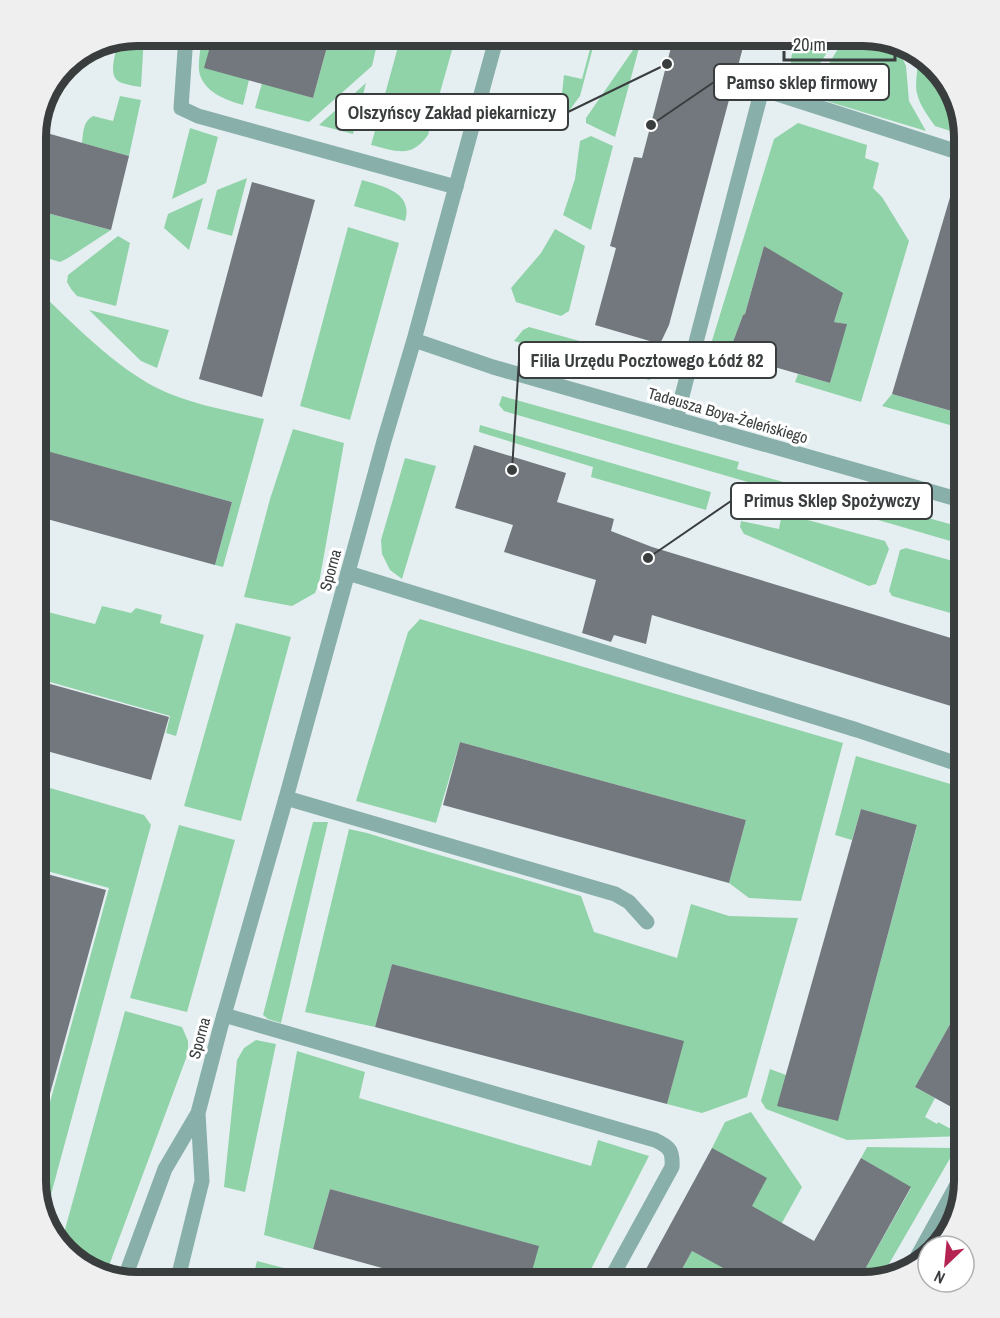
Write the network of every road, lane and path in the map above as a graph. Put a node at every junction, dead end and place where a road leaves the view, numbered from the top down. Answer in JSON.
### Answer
{"nodes":[{"id":1,"x":185,"y":46,"type":"edge"},
{"id":2,"x":494,"y":46,"type":"edge"},
{"id":3,"x":954,"y":151,"type":"edge"},
{"id":4,"x":456,"y":187,"type":"junction"},
{"id":5,"x":414,"y":340,"type":"junction"},
{"id":6,"x":676,"y":419,"type":"junction"},
{"id":7,"x":954,"y":498,"type":"edge"},
{"id":8,"x":348,"y":573,"type":"junction"},
{"id":9,"x":954,"y":763,"type":"edge"},
{"id":10,"x":286,"y":798,"type":"junction"},
{"id":11,"x":647,"y":922,"type":"dead end"},
{"id":12,"x":224,"y":1015,"type":"junction"},
{"id":13,"x":198,"y":1113,"type":"junction"},
{"id":14,"x":953,"y":1192,"type":"edge"},
{"id":15,"x":921,"y":1251,"type":"edge"},
{"id":16,"x":127,"y":1271,"type":"edge"},
{"id":17,"x":179,"y":1272,"type":"edge"},
{"id":18,"x":614,"y":1272,"type":"edge"}],
"edges":[{"from":1,"to":4,"type":"street"},
{"from":2,"to":4,"type":"street","name":"Sporna"},
{"from":3,"to":6,"type":"street"},
{"from":4,"to":5,"type":"street","name":"Sporna"},
{"from":5,"to":6,"type":"street","name":"Tadeusza Boya-Żeleńskiego"},
{"from":5,"to":8,"type":"street","name":"Sporna"},
{"from":6,"to":7,"type":"street","name":"Tadeusza Boya-Żeleńskiego"},
{"from":8,"to":9,"type":"street"},
{"from":8,"to":10,"type":"street","name":"Sporna"},
{"from":10,"to":11,"type":"street"},
{"from":10,"to":12,"type":"street","name":"Sporna"},
{"from":12,"to":13,"type":"street","name":"Sporna"},
{"from":12,"to":18,"type":"street"},
{"from":13,"to":16,"type":"street","name":"Sporna"},
{"from":13,"to":17,"type":"street","name":"Sporna"},
{"from":14,"to":15,"type":"street"}]}
